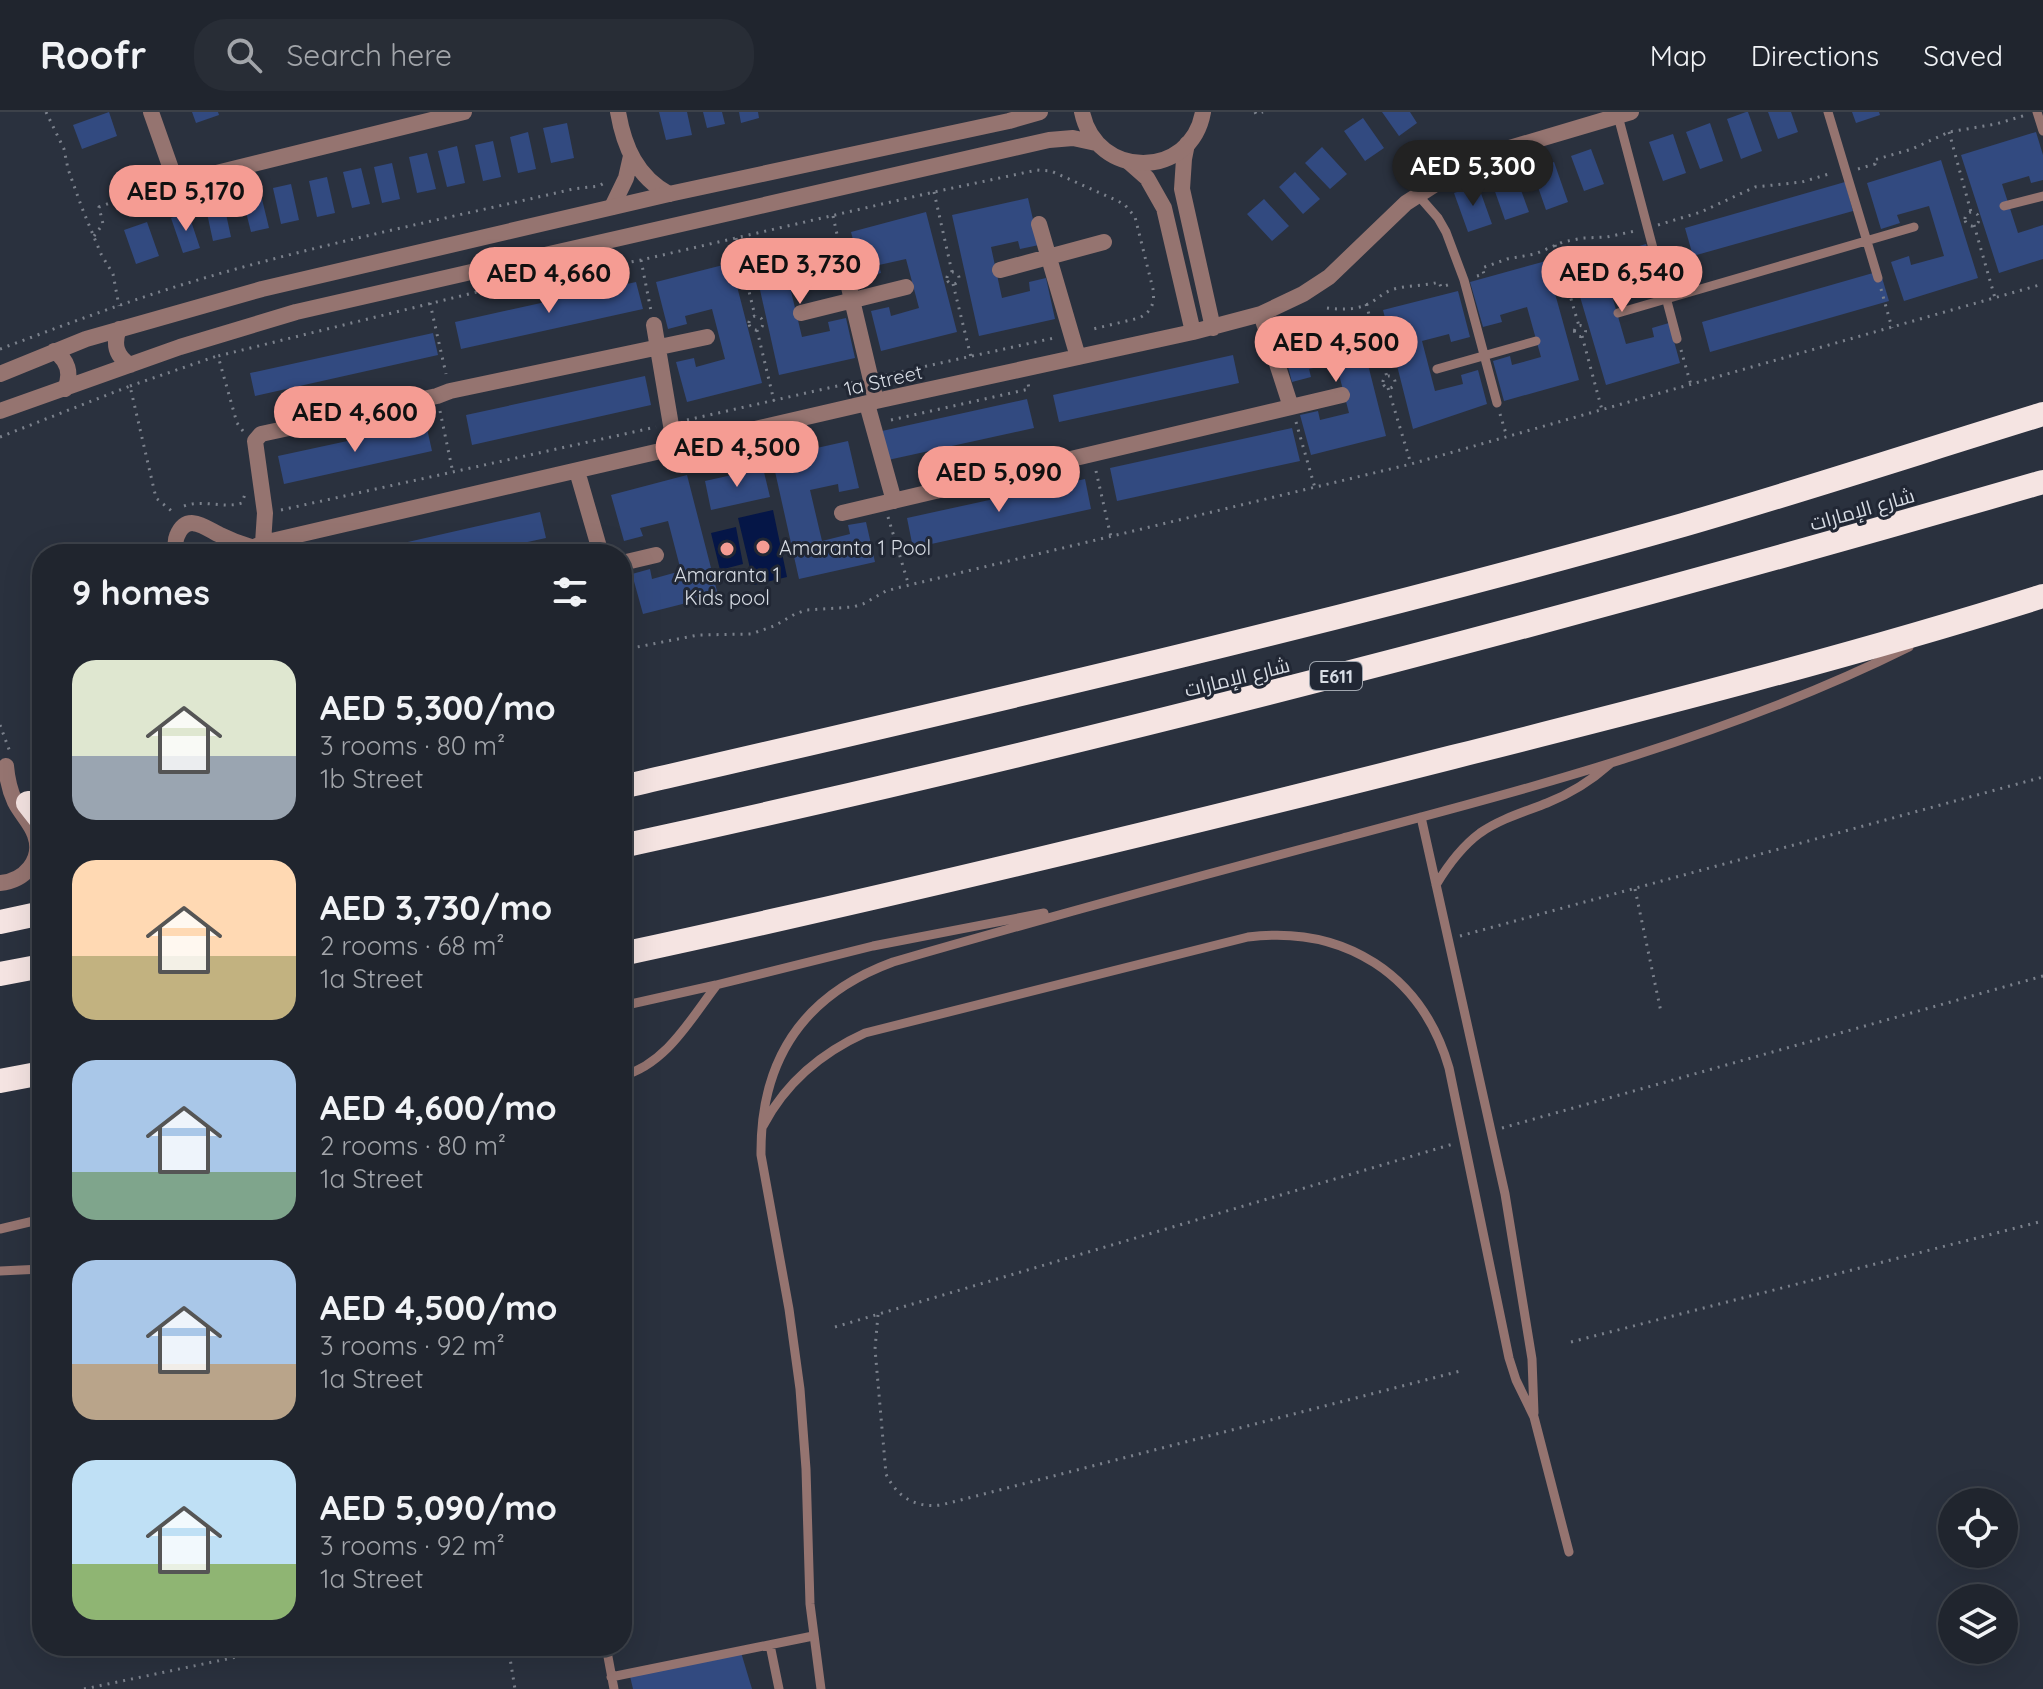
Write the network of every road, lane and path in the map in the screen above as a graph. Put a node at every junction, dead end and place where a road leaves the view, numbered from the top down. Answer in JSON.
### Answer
{"nodes":[{"id":1,"x":46,"y":112,"type":"edge"},
{"id":2,"x":151,"y":112,"type":"edge"},
{"id":3,"x":464,"y":112,"type":"edge"},
{"id":4,"x":1040,"y":112,"type":"edge"},
{"id":5,"x":1082,"y":112,"type":"edge"},
{"id":6,"x":1255,"y":112,"type":"edge"},
{"id":7,"x":1263,"y":112,"type":"edge"},
{"id":8,"x":1828,"y":112,"type":"edge"},
{"id":9,"x":1206,"y":114,"type":"edge"},
{"id":10,"x":1624,"y":114,"type":"edge"},
{"id":11,"x":616,"y":116,"type":"edge"},
{"id":12,"x":2038,"y":116,"type":"edge"},
{"id":13,"x":2043,"y":131,"type":"edge"},
{"id":14,"x":1949,"y":132,"type":"junction"},
{"id":15,"x":1096,"y":143,"type":"junction"},
{"id":16,"x":1187,"y":144,"type":"junction"},
{"id":17,"x":631,"y":156,"type":"junction"},
{"id":18,"x":1130,"y":163,"type":"junction"},
{"id":19,"x":1846,"y":172,"type":"junction"},
{"id":20,"x":609,"y":178,"type":"dead end"},
{"id":21,"x":176,"y":183,"type":"junction"},
{"id":22,"x":934,"y":192,"type":"dead end"},
{"id":23,"x":669,"y":194,"type":"junction"},
{"id":24,"x":1417,"y":194,"type":"junction"},
{"id":25,"x":2043,"y":196,"type":"edge"},
{"id":26,"x":124,"y":198,"type":"joint"},
{"id":27,"x":2004,"y":206,"type":"dead end"},
{"id":28,"x":612,"y":207,"type":"junction"},
{"id":29,"x":1971,"y":212,"type":"junction"},
{"id":30,"x":833,"y":216,"type":"dead end"},
{"id":31,"x":1039,"y":224,"type":"dead end"},
{"id":32,"x":1974,"y":225,"type":"junction"},
{"id":33,"x":1914,"y":227,"type":"dead end"},
{"id":34,"x":1648,"y":228,"type":"junction"},
{"id":35,"x":94,"y":236,"type":"junction"},
{"id":36,"x":736,"y":238,"type":"dead end"},
{"id":37,"x":1867,"y":240,"type":"junction"},
{"id":38,"x":1104,"y":242,"type":"dead end"},
{"id":39,"x":1555,"y":245,"type":"junction"},
{"id":40,"x":1049,"y":257,"type":"junction"},
{"id":41,"x":641,"y":260,"type":"dead end"},
{"id":42,"x":843,"y":262,"type":"joint"},
{"id":43,"x":1000,"y":270,"type":"dead end"},
{"id":44,"x":952,"y":272,"type":"junction"},
{"id":45,"x":1878,"y":278,"type":"joint"},
{"id":46,"x":1464,"y":280,"type":"junction"},
{"id":47,"x":953,"y":284,"type":"junction"},
{"id":48,"x":2043,"y":284,"type":"edge"},
{"id":49,"x":906,"y":287,"type":"dead end"},
{"id":50,"x":1995,"y":298,"type":"junction"},
{"id":51,"x":1666,"y":299,"type":"junction"},
{"id":52,"x":852,"y":301,"type":"junction"},
{"id":53,"x":430,"y":303,"type":"dead end"},
{"id":54,"x":1366,"y":304,"type":"junction"},
{"id":55,"x":119,"y":306,"type":"junction"},
{"id":56,"x":1327,"y":308,"type":"dead end"},
{"id":57,"x":801,"y":313,"type":"dead end"},
{"id":58,"x":1618,"y":313,"type":"dead end"},
{"id":59,"x":1261,"y":314,"type":"junction"},
{"id":60,"x":755,"y":316,"type":"junction"},
{"id":61,"x":654,"y":325,"type":"joint"},
{"id":62,"x":1213,"y":328,"type":"junction"},
{"id":63,"x":1892,"y":328,"type":"junction"},
{"id":64,"x":119,"y":329,"type":"junction"},
{"id":65,"x":757,"y":330,"type":"junction"},
{"id":66,"x":1193,"y":332,"type":"junction"},
{"id":67,"x":707,"y":337,"type":"dead end"},
{"id":68,"x":1677,"y":339,"type":"joint"},
{"id":69,"x":1536,"y":341,"type":"dead end"},
{"id":70,"x":658,"y":348,"type":"junction"},
{"id":71,"x":0,"y":349,"type":"edge"},
{"id":72,"x":54,"y":351,"type":"junction"},
{"id":73,"x":218,"y":356,"type":"dead end"},
{"id":74,"x":1484,"y":356,"type":"junction"},
{"id":75,"x":971,"y":357,"type":"dead end"},
{"id":76,"x":1078,"y":357,"type":"junction"},
{"id":77,"x":130,"y":365,"type":"junction"},
{"id":78,"x":1437,"y":369,"type":"dead end"},
{"id":79,"x":0,"y":374,"type":"edge"},
{"id":80,"x":1387,"y":377,"type":"junction"},
{"id":81,"x":1691,"y":385,"type":"junction"},
{"id":82,"x":130,"y":386,"type":"junction"},
{"id":83,"x":1388,"y":388,"type":"junction"},
{"id":84,"x":65,"y":389,"type":"junction"},
{"id":85,"x":443,"y":393,"type":"junction"},
{"id":86,"x":1342,"y":395,"type":"dead end"},
{"id":87,"x":774,"y":401,"type":"dead end"},
{"id":88,"x":872,"y":403,"type":"junction"},
{"id":89,"x":1497,"y":403,"type":"joint"},
{"id":90,"x":1291,"y":407,"type":"junction"},
{"id":91,"x":0,"y":411,"type":"edge"},
{"id":92,"x":1602,"y":411,"type":"junction"},
{"id":93,"x":2043,"y":414,"type":"edge"},
{"id":94,"x":0,"y":437,"type":"edge"},
{"id":95,"x":1507,"y":437,"type":"junction"},
{"id":96,"x":675,"y":449,"type":"junction"},
{"id":97,"x":1092,"y":454,"type":"junction"},
{"id":98,"x":1411,"y":464,"type":"junction"},
{"id":99,"x":259,"y":468,"type":"junction"},
{"id":100,"x":577,"y":471,"type":"junction"},
{"id":101,"x":453,"y":473,"type":"dead end"},
{"id":102,"x":2043,"y":482,"type":"edge"},
{"id":103,"x":1315,"y":488,"type":"junction"},
{"id":104,"x":889,"y":502,"type":"junction"},
{"id":105,"x":184,"y":507,"type":"dead end"},
{"id":106,"x":175,"y":513,"type":"dead end"},
{"id":107,"x":842,"y":513,"type":"dead end"},
{"id":108,"x":1111,"y":537,"type":"junction"},
{"id":109,"x":176,"y":544,"type":"edge"},
{"id":110,"x":242,"y":544,"type":"edge"},
{"id":111,"x":253,"y":544,"type":"edge"},
{"id":112,"x":268,"y":544,"type":"edge"},
{"id":113,"x":598,"y":544,"type":"edge"},
{"id":114,"x":656,"y":555,"type":"dead end"},
{"id":115,"x":632,"y":561,"type":"edge"},
{"id":116,"x":909,"y":586,"type":"junction"},
{"id":117,"x":2043,"y":596,"type":"edge"},
{"id":118,"x":1953,"y":624,"type":"junction"},
{"id":119,"x":632,"y":648,"type":"edge"},
{"id":120,"x":3,"y":758,"type":"edge"},
{"id":121,"x":1615,"y":761,"type":"junction"},
{"id":122,"x":2043,"y":777,"type":"edge"},
{"id":123,"x":632,"y":785,"type":"edge"},
{"id":124,"x":32,"y":807,"type":"edge"},
{"id":125,"x":1421,"y":817,"type":"junction"},
{"id":126,"x":32,"y":828,"type":"edge"},
{"id":127,"x":632,"y":844,"type":"edge"},
{"id":128,"x":32,"y":863,"type":"edge"},
{"id":129,"x":0,"y":883,"type":"edge"},
{"id":130,"x":1436,"y":885,"type":"junction"},
{"id":131,"x":1635,"y":889,"type":"junction"},
{"id":132,"x":1088,"y":906,"type":"junction"},
{"id":133,"x":32,"y":915,"type":"edge"},
{"id":134,"x":0,"y":922,"type":"edge"},
{"id":135,"x":1448,"y":939,"type":"junction"},
{"id":136,"x":632,"y":952,"type":"edge"},
{"id":137,"x":32,"y":968,"type":"edge"},
{"id":138,"x":0,"y":974,"type":"edge"},
{"id":139,"x":2043,"y":976,"type":"edge"},
{"id":140,"x":716,"y":985,"type":"junction"},
{"id":141,"x":632,"y":1004,"type":"edge"},
{"id":142,"x":1661,"y":1012,"type":"dead end"},
{"id":143,"x":632,"y":1072,"type":"edge"},
{"id":144,"x":32,"y":1075,"type":"edge"},
{"id":145,"x":0,"y":1081,"type":"edge"},
{"id":146,"x":761,"y":1130,"type":"junction"},
{"id":147,"x":1492,"y":1131,"type":"junction"},
{"id":148,"x":1464,"y":1141,"type":"junction"},
{"id":149,"x":32,"y":1221,"type":"edge"},
{"id":150,"x":2043,"y":1221,"type":"edge"},
{"id":151,"x":0,"y":1229,"type":"edge"},
{"id":152,"x":32,"y":1269,"type":"edge"},
{"id":153,"x":0,"y":1271,"type":"edge"},
{"id":154,"x":878,"y":1315,"type":"junction"},
{"id":155,"x":835,"y":1327,"type":"dead end"},
{"id":156,"x":1571,"y":1342,"type":"dead end"},
{"id":157,"x":1464,"y":1370,"type":"dead end"},
{"id":158,"x":1534,"y":1417,"type":"junction"},
{"id":159,"x":1569,"y":1552,"type":"dead end"},
{"id":160,"x":813,"y":1636,"type":"junction"},
{"id":161,"x":770,"y":1645,"type":"junction"},
{"id":162,"x":241,"y":1656,"type":"edge"},
{"id":163,"x":510,"y":1656,"type":"edge"},
{"id":164,"x":608,"y":1656,"type":"edge"},
{"id":165,"x":611,"y":1677,"type":"junction"},
{"id":166,"x":84,"y":1689,"type":"edge"},
{"id":167,"x":515,"y":1689,"type":"edge"},
{"id":168,"x":614,"y":1689,"type":"edge"},
{"id":169,"x":779,"y":1689,"type":"edge"},
{"id":170,"x":821,"y":1689,"type":"edge"}],
"edges":[{"from":1,"to":35,"type":"path"},
{"from":2,"to":21,"type":"street"},
{"from":3,"to":21,"type":"street"},
{"from":4,"to":23,"type":"street"},
{"from":5,"to":15,"type":"street"},
{"from":6,"to":7,"type":"path"},
{"from":8,"to":19,"type":"lane"},
{"from":9,"to":16,"type":"street"},
{"from":10,"to":24,"type":"street","name":"1a Street"},
{"from":10,"to":34,"type":"lane"},
{"from":11,"to":17,"type":"street"},
{"from":12,"to":13,"type":"lane"},
{"from":12,"to":14,"type":"path"},
{"from":14,"to":19,"type":"path"},
{"from":14,"to":29,"type":"path"},
{"from":15,"to":18,"type":"street"},
{"from":15,"to":77,"type":"street"},
{"from":16,"to":18,"type":"street"},
{"from":16,"to":62,"type":"street"},
{"from":17,"to":23,"type":"street"},
{"from":17,"to":28,"type":"street"},
{"from":18,"to":66,"type":"street"},
{"from":19,"to":34,"type":"path"},
{"from":19,"to":37,"type":"lane"},
{"from":20,"to":55,"type":"path"},
{"from":21,"to":26,"type":"street"},
{"from":22,"to":44,"type":"path"},
{"from":23,"to":28,"type":"street"},
{"from":24,"to":46,"type":"lane"},
{"from":24,"to":59,"type":"street","name":"1a Street"},
{"from":25,"to":27,"type":"lane"},
{"from":26,"to":35,"type":"path"},
{"from":28,"to":64,"type":"street"},
{"from":29,"to":32,"type":"path"},
{"from":29,"to":32,"type":"path"},
{"from":30,"to":42,"type":"path"},
{"from":31,"to":40,"type":"street"},
{"from":32,"to":50,"type":"path"},
{"from":33,"to":37,"type":"lane"},
{"from":34,"to":39,"type":"path"},
{"from":34,"to":51,"type":"lane"},
{"from":35,"to":55,"type":"path"},
{"from":36,"to":60,"type":"path"},
{"from":37,"to":45,"type":"lane"},
{"from":37,"to":51,"type":"lane"},
{"from":38,"to":40,"type":"street"},
{"from":39,"to":46,"type":"path"},
{"from":39,"to":92,"type":"path"},
{"from":40,"to":43,"type":"street"},
{"from":40,"to":76,"type":"street"},
{"from":41,"to":61,"type":"path"},
{"from":42,"to":52,"type":"street"},
{"from":44,"to":47,"type":"path"},
{"from":44,"to":47,"type":"path"},
{"from":45,"to":63,"type":"path"},
{"from":46,"to":54,"type":"path"},
{"from":46,"to":74,"type":"lane"},
{"from":47,"to":75,"type":"path"},
{"from":48,"to":50,"type":"path"},
{"from":49,"to":52,"type":"street"},
{"from":50,"to":63,"type":"path"},
{"from":51,"to":58,"type":"lane"},
{"from":51,"to":68,"type":"lane"},
{"from":52,"to":57,"type":"street"},
{"from":52,"to":88,"type":"street"},
{"from":53,"to":85,"type":"path"},
{"from":54,"to":56,"type":"path"},
{"from":54,"to":80,"type":"path"},
{"from":55,"to":71,"type":"path"},
{"from":59,"to":62,"type":"street","name":"1a Street"},
{"from":59,"to":90,"type":"street"},
{"from":60,"to":65,"type":"path"},
{"from":60,"to":65,"type":"path"},
{"from":61,"to":70,"type":"street"},
{"from":62,"to":66,"type":"street","name":"1a Street"},
{"from":63,"to":81,"type":"path"},
{"from":64,"to":72,"type":"street"},
{"from":64,"to":77,"type":"street"},
{"from":65,"to":87,"type":"path"},
{"from":66,"to":76,"type":"street","name":"1a Street"},
{"from":67,"to":70,"type":"street"},
{"from":68,"to":81,"type":"path"},
{"from":69,"to":74,"type":"lane"},
{"from":70,"to":85,"type":"street"},
{"from":70,"to":96,"type":"street"},
{"from":72,"to":79,"type":"street"},
{"from":72,"to":84,"type":"street"},
{"from":73,"to":82,"type":"path"},
{"from":74,"to":78,"type":"lane"},
{"from":74,"to":89,"type":"lane"},
{"from":76,"to":88,"type":"street","name":"1a Street"},
{"from":77,"to":84,"type":"street"},
{"from":80,"to":83,"type":"path"},
{"from":80,"to":83,"type":"path"},
{"from":81,"to":92,"type":"path"},
{"from":82,"to":94,"type":"path"},
{"from":82,"to":106,"type":"path"},
{"from":83,"to":98,"type":"path"},
{"from":84,"to":91,"type":"street"},
{"from":85,"to":99,"type":"street"},
{"from":85,"to":101,"type":"path"},
{"from":86,"to":90,"type":"street"},
{"from":88,"to":96,"type":"street","name":"1a Street"},
{"from":88,"to":104,"type":"street"},
{"from":89,"to":95,"type":"path"},
{"from":90,"to":97,"type":"street"},
{"from":90,"to":103,"type":"path"},
{"from":92,"to":95,"type":"path"},
{"from":93,"to":123,"type":"highway"},
{"from":95,"to":98,"type":"path"},
{"from":96,"to":100,"type":"street","name":"1a Street"},
{"from":97,"to":104,"type":"street"},
{"from":97,"to":108,"type":"path"},
{"from":98,"to":103,"type":"path"},
{"from":99,"to":105,"type":"path"},
{"from":99,"to":111,"type":"street"},
{"from":100,"to":112,"type":"street","name":"1a Street"},
{"from":100,"to":113,"type":"street"},
{"from":102,"to":127,"type":"highway","name":"شارع الإمارات","number":"E611"},
{"from":103,"to":108,"type":"path"},
{"from":104,"to":107,"type":"street"},
{"from":104,"to":116,"type":"path"},
{"from":108,"to":116,"type":"path"},
{"from":109,"to":110,"type":"street"},
{"from":114,"to":115,"type":"street"},
{"from":116,"to":119,"type":"path"},
{"from":117,"to":118,"type":"highway"},
{"from":118,"to":121,"type":"lane"},
{"from":118,"to":136,"type":"highway"},
{"from":120,"to":124,"type":"street"},
{"from":120,"to":126,"type":"street"},
{"from":121,"to":125,"type":"lane"},
{"from":121,"to":130,"type":"lane"},
{"from":122,"to":131,"type":"path"},
{"from":125,"to":130,"type":"lane"},
{"from":125,"to":132,"type":"lane"},
{"from":128,"to":129,"type":"street"},
{"from":130,"to":135,"type":"lane"},
{"from":131,"to":135,"type":"path"},
{"from":131,"to":142,"type":"path"},
{"from":132,"to":140,"type":"lane"},
{"from":132,"to":146,"type":"lane"},
{"from":133,"to":134,"type":"highway"},
{"from":135,"to":147,"type":"lane"},
{"from":137,"to":138,"type":"highway"},
{"from":139,"to":147,"type":"path"},
{"from":140,"to":141,"type":"lane"},
{"from":140,"to":143,"type":"lane"},
{"from":144,"to":145,"type":"highway"},
{"from":146,"to":148,"type":"lane"},
{"from":146,"to":160,"type":"lane"},
{"from":147,"to":158,"type":"lane"},
{"from":148,"to":154,"type":"path"},
{"from":148,"to":158,"type":"lane"},
{"from":149,"to":151,"type":"lane"},
{"from":150,"to":156,"type":"path"},
{"from":152,"to":153,"type":"lane"},
{"from":154,"to":155,"type":"path"},
{"from":154,"to":157,"type":"path"},
{"from":158,"to":159,"type":"lane"},
{"from":160,"to":161,"type":"lane"},
{"from":160,"to":170,"type":"lane"},
{"from":161,"to":165,"type":"lane"},
{"from":161,"to":169,"type":"lane"},
{"from":162,"to":166,"type":"path"},
{"from":163,"to":167,"type":"path"},
{"from":164,"to":165,"type":"lane"},
{"from":165,"to":168,"type":"lane"}]}
